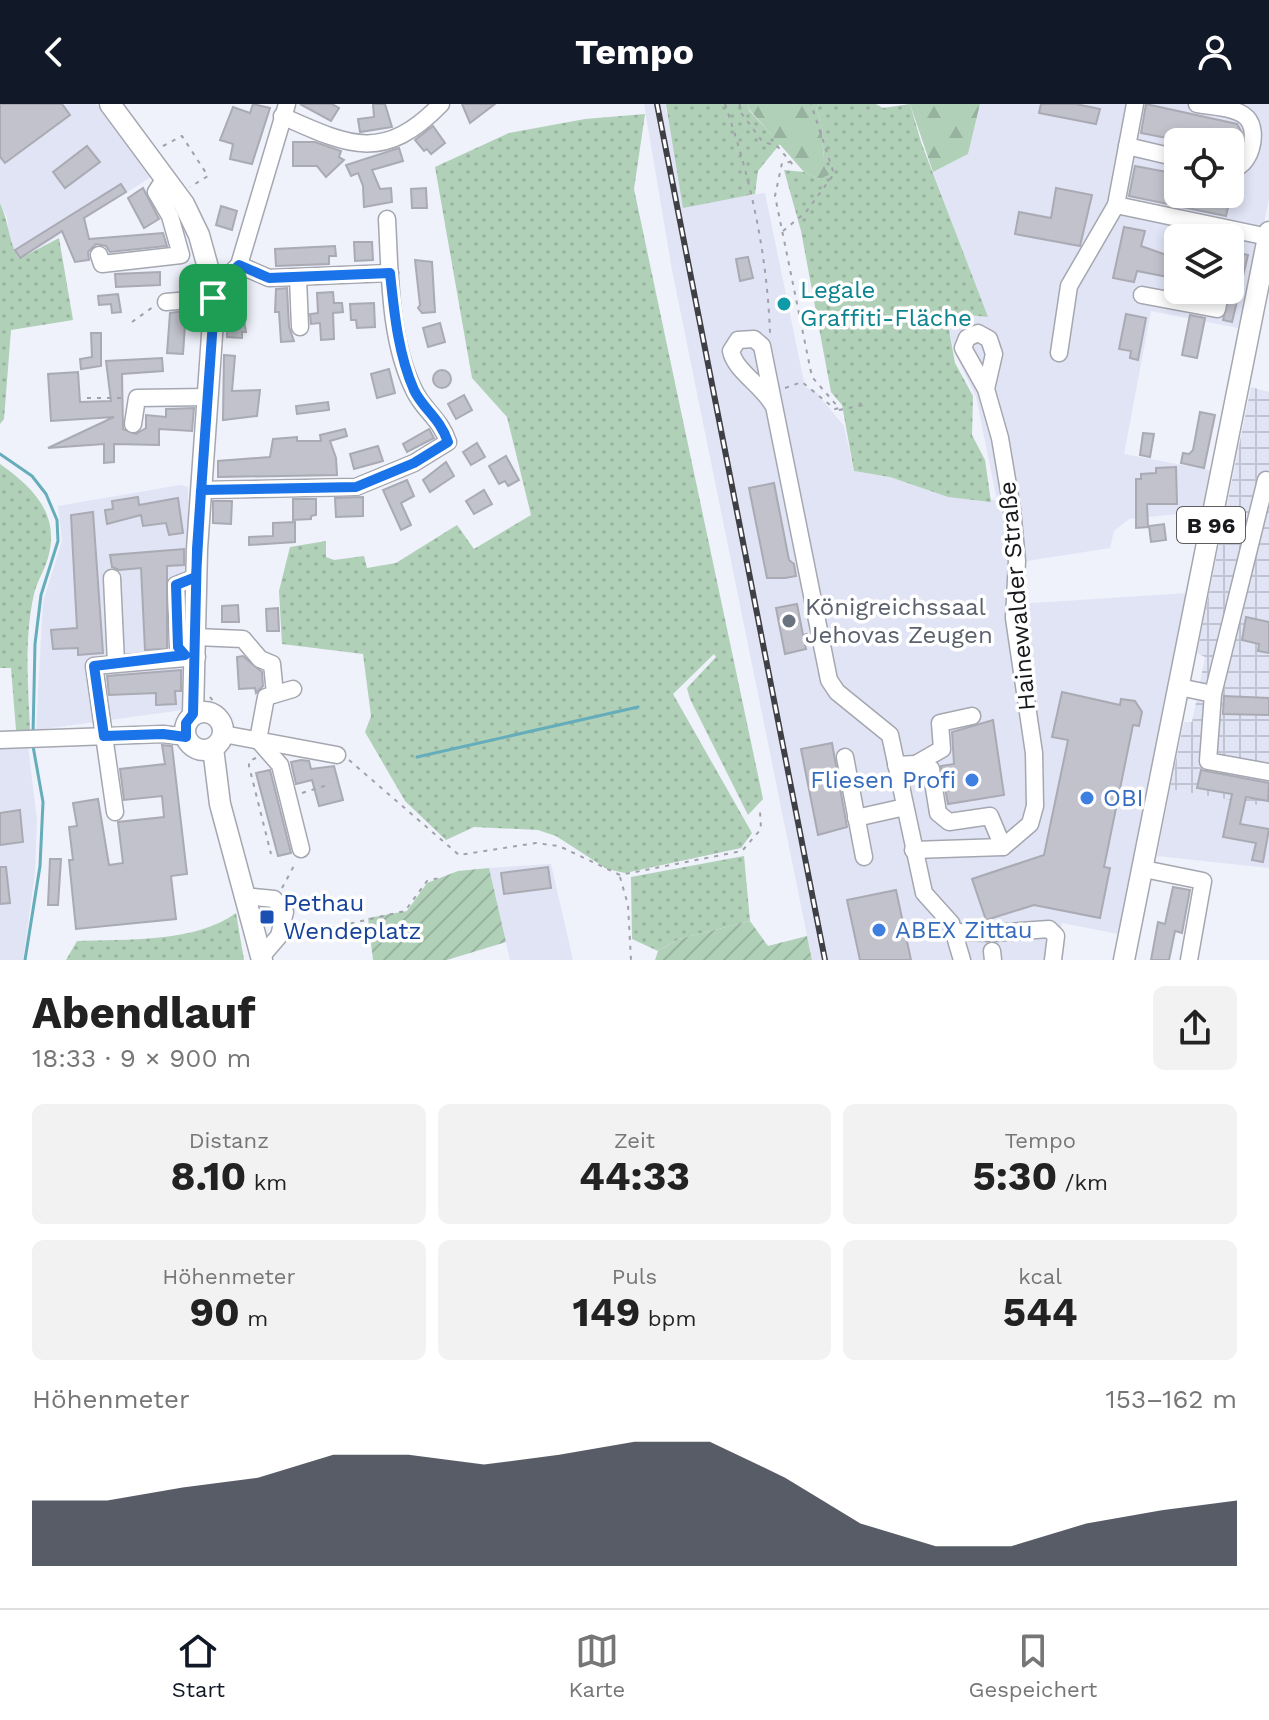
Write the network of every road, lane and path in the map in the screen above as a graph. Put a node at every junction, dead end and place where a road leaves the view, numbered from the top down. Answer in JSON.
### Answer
{"nodes":[{"id":1,"x":110,"y":104,"type":"edge"},
{"id":2,"x":441,"y":104,"type":"edge"},
{"id":3,"x":725,"y":104,"type":"edge"},
{"id":4,"x":740,"y":104,"type":"edge"},
{"id":5,"x":811,"y":104,"type":"edge"},
{"id":6,"x":1135,"y":104,"type":"edge"},
{"id":7,"x":1197,"y":104,"type":"edge"},
{"id":8,"x":285,"y":110,"type":"edge"},
{"id":9,"x":1127,"y":146,"type":"junction"},
{"id":10,"x":155,"y":151,"type":"dead end"},
{"id":11,"x":1164,"y":155,"type":"edge"},
{"id":12,"x":790,"y":162,"type":"junction"},
{"id":13,"x":1244,"y":165,"type":"edge"},
{"id":14,"x":794,"y":166,"type":"dead end"},
{"id":15,"x":165,"y":178,"type":"junction"},
{"id":16,"x":185,"y":190,"type":"dead end"},
{"id":17,"x":1116,"y":205,"type":"junction"},
{"id":18,"x":387,"y":219,"type":"dead end"},
{"id":19,"x":1181,"y":224,"type":"edge"},
{"id":20,"x":782,"y":232,"type":"junction"},
{"id":21,"x":1268,"y":235,"type":"edge"},
{"id":22,"x":1244,"y":238,"type":"edge"},
{"id":23,"x":99,"y":255,"type":"dead end"},
{"id":24,"x":239,"y":265,"type":"junction"},
{"id":25,"x":390,"y":273,"type":"junction"},
{"id":26,"x":298,"y":278,"type":"junction"},
{"id":27,"x":212,"y":290,"type":"junction"},
{"id":28,"x":1142,"y":295,"type":"dead end"},
{"id":29,"x":1164,"y":299,"type":"edge"},
{"id":30,"x":166,"y":302,"type":"joint"},
{"id":31,"x":1190,"y":304,"type":"edge"},
{"id":32,"x":1218,"y":304,"type":"edge"},
{"id":33,"x":132,"y":322,"type":"dead end"},
{"id":34,"x":300,"y":327,"type":"dead end"},
{"id":35,"x":769,"y":344,"type":"dead end"},
{"id":36,"x":1059,"y":353,"type":"dead end"},
{"id":37,"x":986,"y":389,"type":"dead end"},
{"id":38,"x":208,"y":397,"type":"junction"},
{"id":39,"x":87,"y":398,"type":"dead end"},
{"id":40,"x":137,"y":398,"type":"junction"},
{"id":41,"x":773,"y":405,"type":"joint"},
{"id":42,"x":864,"y":405,"type":"dead end"},
{"id":43,"x":838,"y":410,"type":"junction"},
{"id":44,"x":133,"y":424,"type":"dead end"},
{"id":45,"x":1266,"y":480,"type":"dead end"},
{"id":46,"x":201,"y":490,"type":"junction"},
{"id":47,"x":112,"y":578,"type":"dead end"},
{"id":48,"x":194,"y":654,"type":"junction"},
{"id":49,"x":116,"y":663,"type":"junction"},
{"id":50,"x":1179,"y":687,"type":"junction"},
{"id":51,"x":208,"y":688,"type":"dead end"},
{"id":52,"x":293,"y":689,"type":"dead end"},
{"id":53,"x":275,"y":694,"type":"junction"},
{"id":54,"x":1213,"y":694,"type":"junction"},
{"id":55,"x":972,"y":716,"type":"dead end"},
{"id":56,"x":206,"y":731,"type":"junction"},
{"id":57,"x":104,"y":736,"type":"junction"},
{"id":58,"x":0,"y":740,"type":"edge"},
{"id":59,"x":258,"y":740,"type":"junction"},
{"id":60,"x":272,"y":753,"type":"junction"},
{"id":61,"x":337,"y":755,"type":"joint"},
{"id":62,"x":845,"y":757,"type":"dead end"},
{"id":63,"x":916,"y":764,"type":"junction"},
{"id":64,"x":896,"y":765,"type":"junction"},
{"id":65,"x":1268,"y":772,"type":"edge"},
{"id":66,"x":331,"y":784,"type":"dead end"},
{"id":67,"x":288,"y":794,"type":"junction"},
{"id":68,"x":905,"y":807,"type":"junction"},
{"id":69,"x":760,"y":811,"type":"dead end"},
{"id":70,"x":115,"y":812,"type":"dead end"},
{"id":71,"x":856,"y":818,"type":"junction"},
{"id":72,"x":1003,"y":847,"type":"junction"},
{"id":73,"x":301,"y":849,"type":"joint"},
{"id":74,"x":913,"y":850,"type":"junction"},
{"id":75,"x":271,"y":854,"type":"dead end"},
{"id":76,"x":864,"y":857,"type":"dead end"},
{"id":77,"x":1144,"y":869,"type":"junction"},
{"id":78,"x":620,"y":875,"type":"junction"},
{"id":79,"x":443,"y":877,"type":"dead end"},
{"id":80,"x":243,"y":896,"type":"junction"},
{"id":81,"x":274,"y":899,"type":"junction"},
{"id":82,"x":955,"y":932,"type":"junction"},
{"id":83,"x":279,"y":936,"type":"junction"},
{"id":84,"x":262,"y":958,"type":"edge"},
{"id":85,"x":959,"y":959,"type":"edge"},
{"id":86,"x":631,"y":960,"type":"edge"},
{"id":87,"x":1053,"y":960,"type":"edge"},
{"id":88,"x":1124,"y":960,"type":"edge"},
{"id":89,"x":1189,"y":960,"type":"edge"}],
"edges":[{"from":1,"to":15,"type":"main road"},
{"from":2,"to":8,"type":"street"},
{"from":3,"to":35,"type":"path"},
{"from":4,"to":12,"type":"path"},
{"from":5,"to":20,"type":"path"},
{"from":6,"to":9,"type":"street"},
{"from":7,"to":13,"type":"street"},
{"from":8,"to":24,"type":"street"},
{"from":9,"to":11,"type":"street"},
{"from":9,"to":17,"type":"street"},
{"from":10,"to":16,"type":"path"},
{"from":12,"to":14,"type":"path"},
{"from":12,"to":20,"type":"path"},
{"from":15,"to":23,"type":"street"},
{"from":15,"to":27,"type":"main road"},
{"from":17,"to":19,"type":"street"},
{"from":17,"to":36,"type":"street"},
{"from":18,"to":25,"type":"street"},
{"from":20,"to":43,"type":"path"},
{"from":21,"to":22,"type":"street"},
{"from":21,"to":50,"type":"main road","number":"B 96"},
{"from":24,"to":26,"type":"street"},
{"from":24,"to":27,"type":"street"},
{"from":25,"to":26,"type":"street"},
{"from":25,"to":46,"type":"street"},
{"from":26,"to":34,"type":"street"},
{"from":27,"to":30,"type":"street"},
{"from":27,"to":38,"type":"main road"},
{"from":28,"to":29,"type":"street"},
{"from":30,"to":33,"type":"path"},
{"from":31,"to":32,"type":"street"},
{"from":37,"to":72,"type":"street","name":"Hainewalder Straße"},
{"from":38,"to":40,"type":"street"},
{"from":38,"to":46,"type":"main road"},
{"from":39,"to":40,"type":"path"},
{"from":40,"to":44,"type":"street"},
{"from":41,"to":43,"type":"path"},
{"from":41,"to":64,"type":"street"},
{"from":42,"to":43,"type":"path"},
{"from":45,"to":54,"type":"street"},
{"from":46,"to":48,"type":"main road"},
{"from":47,"to":49,"type":"street"},
{"from":48,"to":49,"type":"street"},
{"from":48,"to":53,"type":"street"},
{"from":48,"to":56,"type":"main road"},
{"from":49,"to":57,"type":"street"},
{"from":50,"to":54,"type":"street"},
{"from":50,"to":77,"type":"main road","number":"B 96"},
{"from":51,"to":56,"type":"path"},
{"from":52,"to":53,"type":"street"},
{"from":53,"to":59,"type":"street"},
{"from":54,"to":65,"type":"street"},
{"from":55,"to":63,"type":"street"},
{"from":56,"to":57,"type":"street"},
{"from":56,"to":59,"type":"street"},
{"from":56,"to":80,"type":"main road"},
{"from":57,"to":58,"type":"street"},
{"from":57,"to":70,"type":"street"},
{"from":59,"to":60,"type":"street"},
{"from":59,"to":61,"type":"street"},
{"from":60,"to":67,"type":"street"},
{"from":60,"to":75,"type":"path"},
{"from":61,"to":78,"type":"path"},
{"from":62,"to":71,"type":"street"},
{"from":63,"to":64,"type":"street"},
{"from":63,"to":72,"type":"street"},
{"from":64,"to":68,"type":"street"},
{"from":66,"to":67,"type":"path"},
{"from":67,"to":73,"type":"street"},
{"from":68,"to":71,"type":"street"},
{"from":68,"to":74,"type":"street"},
{"from":69,"to":78,"type":"path"},
{"from":71,"to":76,"type":"street"},
{"from":72,"to":74,"type":"street"},
{"from":73,"to":81,"type":"path"},
{"from":74,"to":82,"type":"street"},
{"from":77,"to":88,"type":"main road","number":"B 96"},
{"from":77,"to":89,"type":"street"},
{"from":78,"to":86,"type":"path"},
{"from":79,"to":83,"type":"path"},
{"from":80,"to":81,"type":"street"},
{"from":80,"to":84,"type":"main road"},
{"from":81,"to":83,"type":"street"},
{"from":82,"to":85,"type":"street"},
{"from":82,"to":87,"type":"street"},
{"from":83,"to":84,"type":"street"}]}
